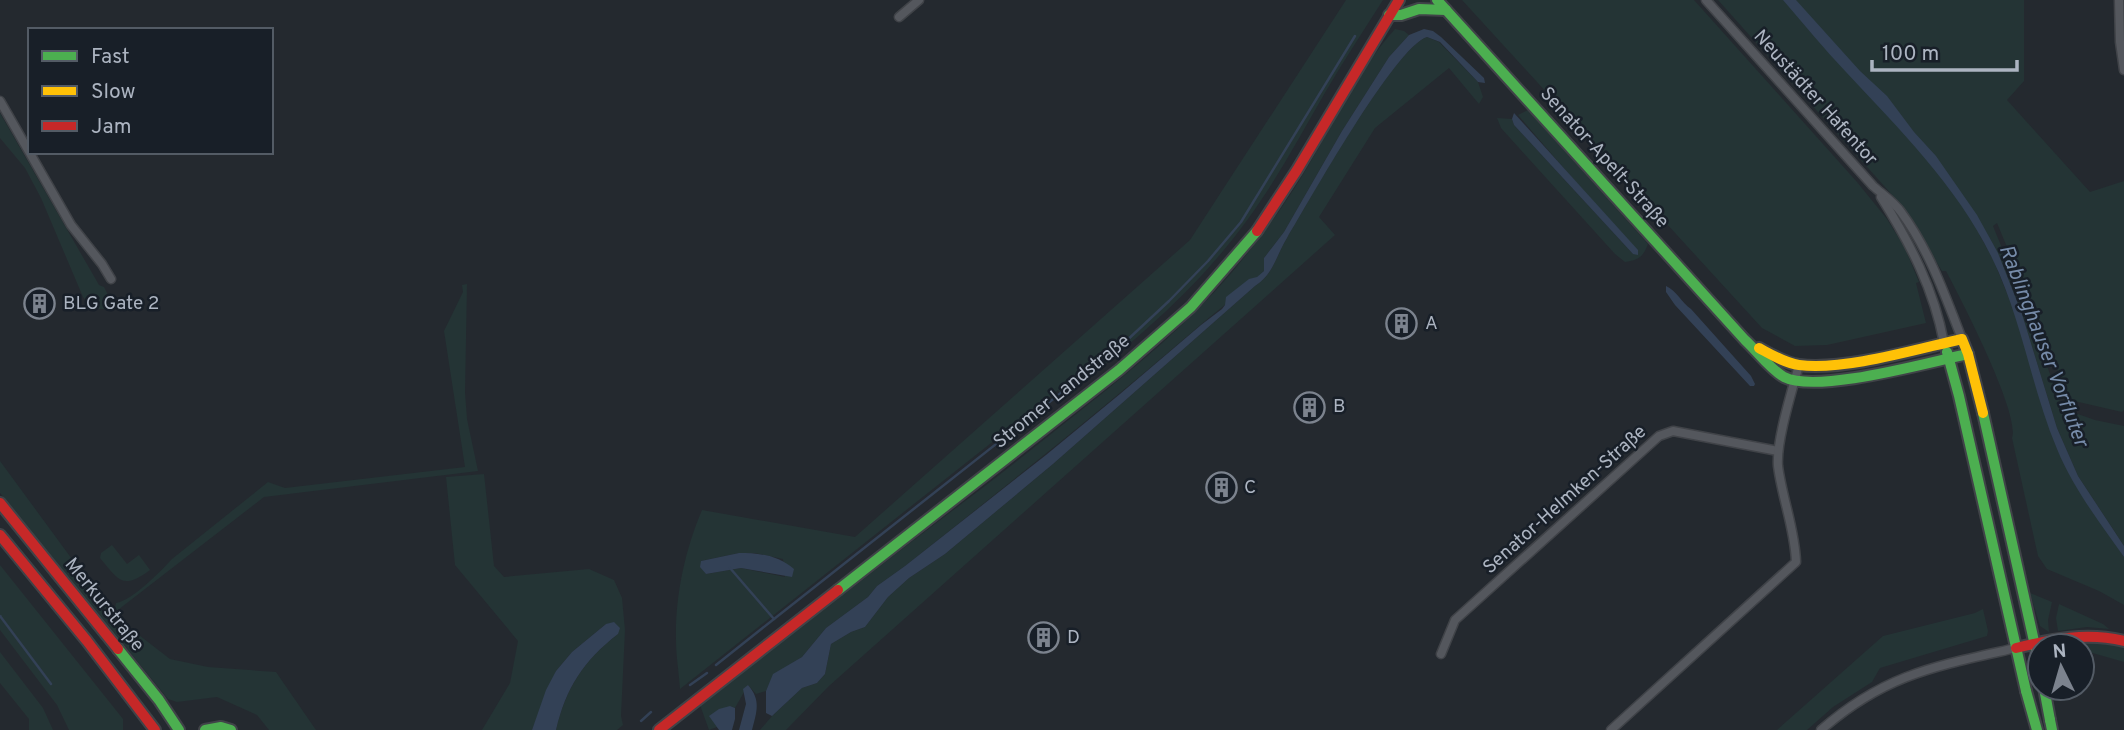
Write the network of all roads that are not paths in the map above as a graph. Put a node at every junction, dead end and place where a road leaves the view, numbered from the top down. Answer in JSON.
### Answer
{"nodes":[{"id":1,"x":919,"y":0,"type":"edge"},
{"id":2,"x":1399,"y":0,"type":"edge"},
{"id":3,"x":1437,"y":0,"type":"edge"},
{"id":4,"x":1706,"y":0,"type":"edge"},
{"id":5,"x":2119,"y":0,"type":"edge"},
{"id":6,"x":1446,"y":10,"type":"junction"},
{"id":7,"x":1389,"y":15,"type":"junction"},
{"id":8,"x":899,"y":17,"type":"dead end"},
{"id":9,"x":2124,"y":70,"type":"edge"},
{"id":10,"x":0,"y":101,"type":"edge"},
{"id":11,"x":28,"y":150,"type":"edge"},
{"id":12,"x":30,"y":154,"type":"edge"},
{"id":13,"x":1874,"y":186,"type":"junction"},
{"id":14,"x":111,"y":279,"type":"dead end"},
{"id":15,"x":1962,"y":339,"type":"junction"},
{"id":16,"x":1745,"y":340,"type":"junction"},
{"id":17,"x":1944,"y":343,"type":"junction"},
{"id":18,"x":1968,"y":354,"type":"junction"},
{"id":19,"x":1949,"y":358,"type":"junction"},
{"id":20,"x":1798,"y":365,"type":"junction"},
{"id":21,"x":1795,"y":381,"type":"junction"},
{"id":22,"x":1778,"y":452,"type":"junction"},
{"id":23,"x":0,"y":503,"type":"edge"},
{"id":24,"x":0,"y":535,"type":"edge"},
{"id":25,"x":2033,"y":632,"type":"edge"},
{"id":26,"x":2096,"y":635,"type":"edge"},
{"id":27,"x":2124,"y":641,"type":"edge"},
{"id":28,"x":2026,"y":645,"type":"edge"},
{"id":29,"x":2016,"y":648,"type":"junction"},
{"id":30,"x":1441,"y":654,"type":"dead end"},
{"id":31,"x":2047,"y":702,"type":"edge"},
{"id":32,"x":2051,"y":725,"type":"edge"},
{"id":33,"x":155,"y":730,"type":"edge"},
{"id":34,"x":180,"y":730,"type":"edge"},
{"id":35,"x":205,"y":730,"type":"edge"},
{"id":36,"x":231,"y":730,"type":"edge"},
{"id":37,"x":659,"y":730,"type":"edge"},
{"id":38,"x":1611,"y":730,"type":"edge"},
{"id":39,"x":1821,"y":730,"type":"edge"},
{"id":40,"x":2037,"y":730,"type":"edge"}],
"edges":[{"from":1,"to":8,"type":"street"},
{"from":2,"to":7,"type":"main road","name":"Stromer Landstraße"},
{"from":3,"to":6,"type":"main road","name":"Senator-Apelt-Straße"},
{"from":4,"to":13,"type":"street","name":"Neustädter Hafentor"},
{"from":5,"to":9,"type":"street"},
{"from":6,"to":7,"type":"main road"},
{"from":6,"to":16,"type":"main road","name":"Senator-Apelt-Straße"},
{"from":7,"to":37,"type":"main road","name":"Stromer Landstraße"},
{"from":10,"to":11,"type":"street"},
{"from":12,"to":14,"type":"street"},
{"from":13,"to":15,"type":"street","name":"Neustädter Hafentor"},
{"from":13,"to":17,"type":"street","name":"Neustädter Hafentor"},
{"from":15,"to":17,"type":"main road","name":"Senator-Apelt-Straße"},
{"from":15,"to":18,"type":"main road"},
{"from":16,"to":20,"type":"main road","name":"Senator-Apelt-Straße"},
{"from":16,"to":21,"type":"main road","name":"Senator-Apelt-Straße"},
{"from":17,"to":19,"type":"main road"},
{"from":17,"to":20,"type":"main road","name":"Senator-Apelt-Straße"},
{"from":18,"to":19,"type":"main road"},
{"from":18,"to":25,"type":"main road"},
{"from":19,"to":21,"type":"main road"},
{"from":19,"to":29,"type":"main road"},
{"from":20,"to":21,"type":"street"},
{"from":21,"to":22,"type":"street"},
{"from":22,"to":30,"type":"street","name":"Senator-Helmken-Straße"},
{"from":22,"to":38,"type":"street"},
{"from":23,"to":34,"type":"main road","name":"Merkurstraße"},
{"from":24,"to":33,"type":"main road","name":"Merkurstraße"},
{"from":26,"to":27,"type":"main road"},
{"from":28,"to":29,"type":"main road"},
{"from":29,"to":39,"type":"street"},
{"from":29,"to":40,"type":"main road"},
{"from":31,"to":32,"type":"main road"},
{"from":35,"to":36,"type":"main road"}]}
